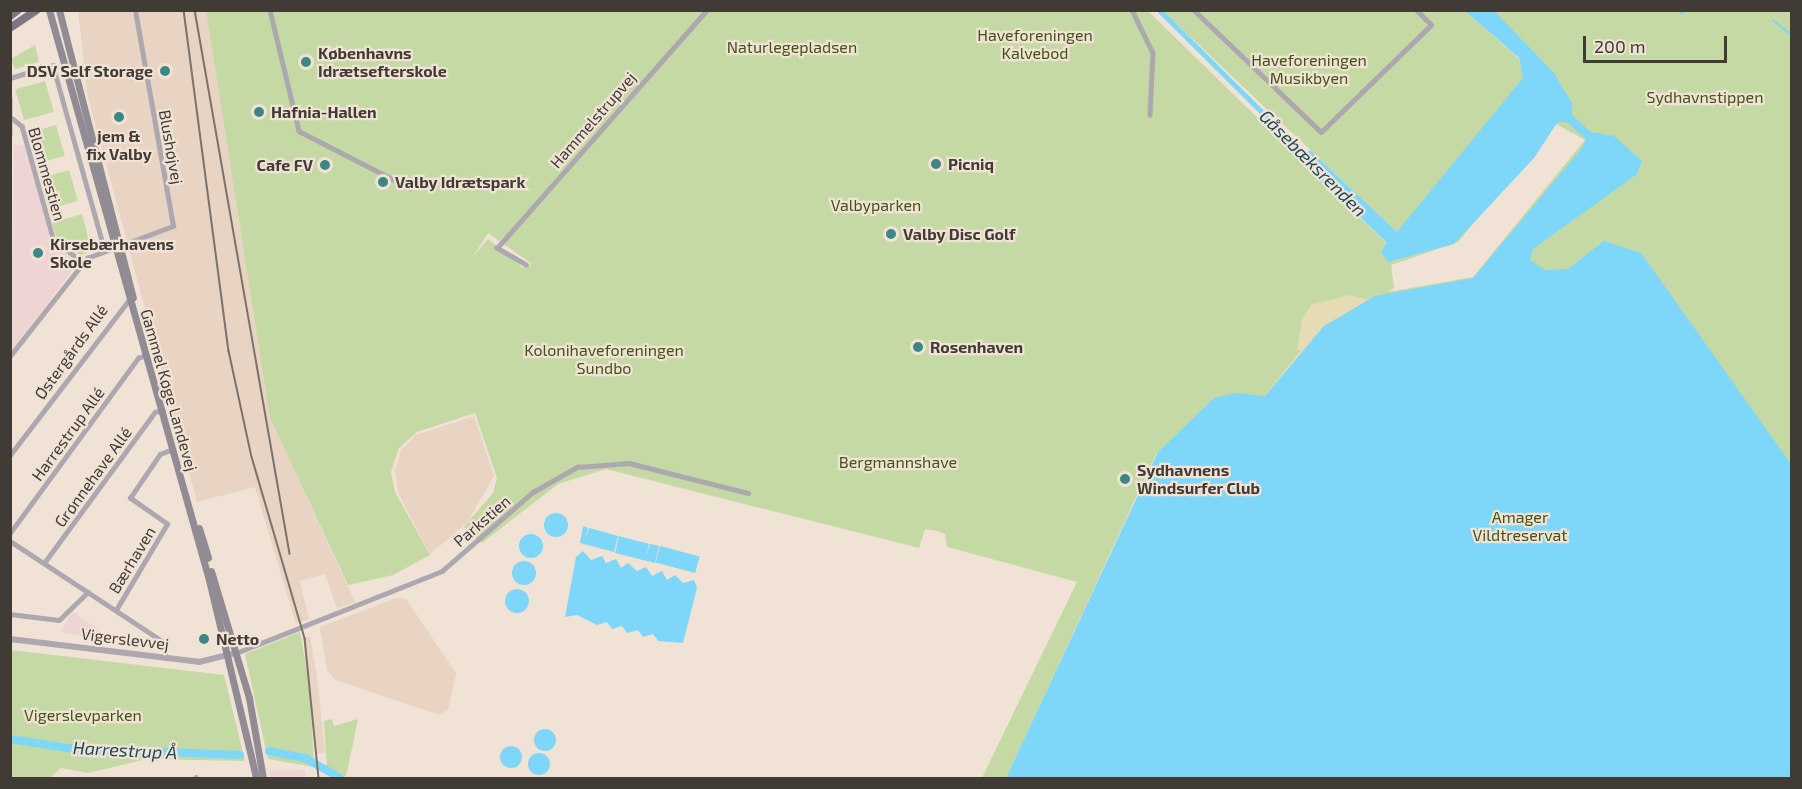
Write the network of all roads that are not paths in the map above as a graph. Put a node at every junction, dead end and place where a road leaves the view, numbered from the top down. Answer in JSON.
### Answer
{"nodes":[{"id":1,"x":18,"y":10,"type":"edge"},
{"id":2,"x":29,"y":10,"type":"edge"},
{"id":3,"x":37,"y":10,"type":"edge"},
{"id":4,"x":49,"y":10,"type":"edge"},
{"id":5,"x":58,"y":10,"type":"edge"},
{"id":6,"x":135,"y":10,"type":"edge"},
{"id":7,"x":270,"y":10,"type":"edge"},
{"id":8,"x":707,"y":10,"type":"edge"},
{"id":9,"x":1132,"y":10,"type":"edge"},
{"id":10,"x":1194,"y":10,"type":"edge"},
{"id":11,"x":1416,"y":10,"type":"edge"},
{"id":12,"x":10,"y":16,"type":"edge"},
{"id":13,"x":10,"y":23,"type":"edge"},
{"id":14,"x":10,"y":28,"type":"edge"},
{"id":15,"x":10,"y":78,"type":"edge"},
{"id":16,"x":11,"y":98,"type":"edge"},
{"id":17,"x":1150,"y":115,"type":"dead end"},
{"id":18,"x":12,"y":118,"type":"junction"},
{"id":19,"x":10,"y":134,"type":"edge"},
{"id":20,"x":410,"y":188,"type":"dead end"},
{"id":21,"x":118,"y":247,"type":"junction"},
{"id":22,"x":105,"y":251,"type":"junction"},
{"id":23,"x":83,"y":263,"type":"junction"},
{"id":24,"x":526,"y":265,"type":"dead end"},
{"id":25,"x":130,"y":297,"type":"junction"},
{"id":26,"x":146,"y":355,"type":"junction"},
{"id":27,"x":10,"y":356,"type":"edge"},
{"id":28,"x":161,"y":410,"type":"junction"},
{"id":29,"x":171,"y":450,"type":"junction"},
{"id":30,"x":10,"y":455,"type":"edge"},
{"id":31,"x":748,"y":493,"type":"dead end"},
{"id":32,"x":10,"y":533,"type":"edge"},
{"id":33,"x":10,"y":541,"type":"edge"},
{"id":34,"x":44,"y":563,"type":"junction"},
{"id":35,"x":88,"y":592,"type":"junction"},
{"id":36,"x":116,"y":610,"type":"junction"},
{"id":37,"x":10,"y":614,"type":"edge"},
{"id":38,"x":10,"y":639,"type":"edge"},
{"id":39,"x":236,"y":652,"type":"junction"},
{"id":40,"x":228,"y":656,"type":"junction"},
{"id":41,"x":166,"y":658,"type":"junction"},
{"id":42,"x":254,"y":747,"type":"junction"},
{"id":43,"x":257,"y":761,"type":"junction"},
{"id":44,"x":256,"y":778,"type":"edge"},
{"id":45,"x":263,"y":778,"type":"edge"}],
"edges":[{"from":1,"to":12,"type":"main road"},
{"from":2,"to":13,"type":"main road"},
{"from":3,"to":14,"type":"main road"},
{"from":4,"to":21,"type":"main road","name":"Gammel Køge Landevej"},
{"from":5,"to":21,"type":"main road","name":"Gammel Køge Landevej"},
{"from":6,"to":21,"type":"street","name":"Blushøjvej"},
{"from":7,"to":20,"type":"street"},
{"from":8,"to":24,"type":"street","name":"Hammelstrupvej"},
{"from":9,"to":17,"type":"street"},
{"from":10,"to":11,"type":"street"},
{"from":15,"to":22,"type":"street"},
{"from":16,"to":18,"type":"street"},
{"from":18,"to":19,"type":"street"},
{"from":18,"to":23,"type":"street","name":"Blommestien"},
{"from":21,"to":22,"type":"street"},
{"from":21,"to":25,"type":"main road","name":"Gammel Køge Landevej"},
{"from":22,"to":23,"type":"street"},
{"from":23,"to":27,"type":"street"},
{"from":25,"to":26,"type":"main road","name":"Gammel Køge Landevej"},
{"from":25,"to":30,"type":"street","name":"Østergårds Allé"},
{"from":26,"to":28,"type":"main road","name":"Gammel Køge Landevej"},
{"from":26,"to":32,"type":"street","name":"Harrestrup Allé"},
{"from":28,"to":29,"type":"main road","name":"Gammel Køge Landevej"},
{"from":28,"to":34,"type":"street","name":"Grønnehave Allé"},
{"from":28,"to":39,"type":"main road","name":"Gammel Køge Landevej"},
{"from":29,"to":36,"type":"street","name":"Bærhaven"},
{"from":29,"to":40,"type":"main road","name":"Gammel Køge Landevej"},
{"from":31,"to":39,"type":"street","name":"Parkstien"},
{"from":33,"to":34,"type":"street"},
{"from":34,"to":35,"type":"street"},
{"from":35,"to":36,"type":"street"},
{"from":35,"to":37,"type":"street"},
{"from":36,"to":41,"type":"street"},
{"from":38,"to":41,"type":"street","name":"Vigerslevvej"},
{"from":39,"to":40,"type":"street","name":"Vigerslevvej"},
{"from":39,"to":42,"type":"main road","name":"Gammel Køge Landevej"},
{"from":40,"to":41,"type":"street","name":"Vigerslevvej"},
{"from":40,"to":42,"type":"main road","name":"Gammel Køge Landevej"},
{"from":42,"to":43,"type":"main road","name":"Gammel Køge Landevej"},
{"from":43,"to":44,"type":"main road","name":"Gammel Køge Landevej"},
{"from":43,"to":45,"type":"main road","name":"Gammel Køge Landevej"}]}
